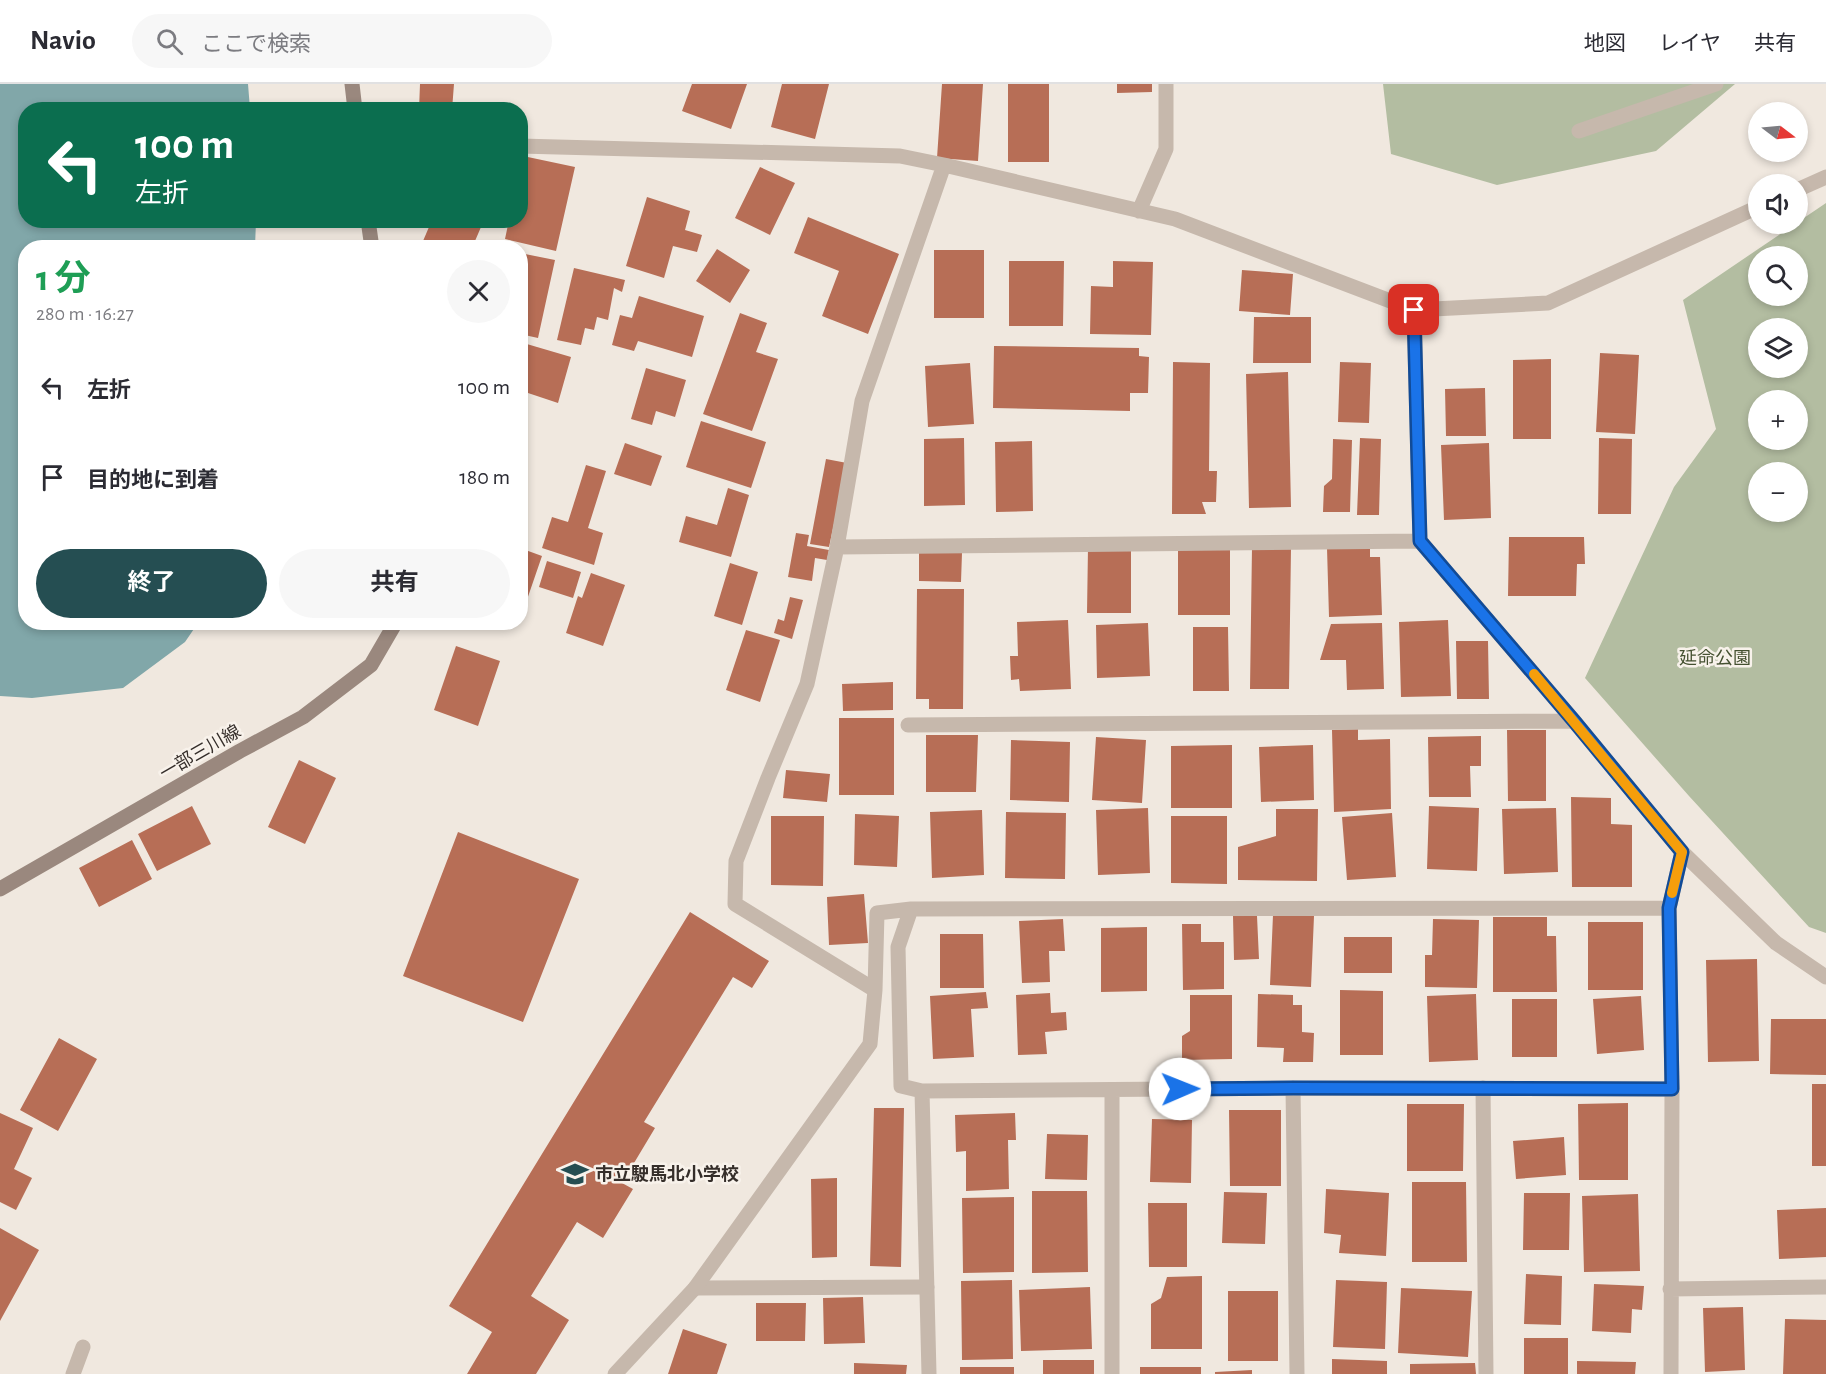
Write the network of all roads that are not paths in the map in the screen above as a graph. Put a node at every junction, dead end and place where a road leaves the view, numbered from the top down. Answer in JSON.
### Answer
{"nodes":[{"id":1,"x":352,"y":84,"type":"edge"},
{"id":2,"x":1166,"y":84,"type":"edge"},
{"id":3,"x":1716,"y":84,"type":"edge"},
{"id":4,"x":354,"y":102,"type":"edge"},
{"id":5,"x":1579,"y":131,"type":"dead end"},
{"id":6,"x":528,"y":146,"type":"edge"},
{"id":7,"x":944,"y":165,"type":"junction"},
{"id":8,"x":1826,"y":177,"type":"edge"},
{"id":9,"x":1808,"y":185,"type":"edge"},
{"id":10,"x":1139,"y":211,"type":"junction"},
{"id":11,"x":1748,"y":212,"type":"edge"},
{"id":12,"x":1414,"y":310,"type":"junction"},
{"id":13,"x":1420,"y":541,"type":"junction"},
{"id":14,"x":837,"y":547,"type":"junction"},
{"id":15,"x":391,"y":630,"type":"edge"},
{"id":16,"x":1574,"y":721,"type":"junction"},
{"id":17,"x":908,"y":725,"type":"dead end"},
{"id":18,"x":1682,"y":852,"type":"junction"},
{"id":19,"x":0,"y":889,"type":"edge"},
{"id":20,"x":1669,"y":908,"type":"junction"},
{"id":21,"x":911,"y":909,"type":"junction"},
{"id":22,"x":1826,"y":977,"type":"edge"},
{"id":23,"x":875,"y":990,"type":"junction"},
{"id":24,"x":1293,"y":1088,"type":"junction"},
{"id":25,"x":1484,"y":1088,"type":"junction"},
{"id":26,"x":1672,"y":1089,"type":"junction"},
{"id":27,"x":1112,"y":1090,"type":"junction"},
{"id":28,"x":922,"y":1091,"type":"junction"},
{"id":29,"x":927,"y":1287,"type":"junction"},
{"id":30,"x":1826,"y":1287,"type":"edge"},
{"id":31,"x":695,"y":1288,"type":"junction"},
{"id":32,"x":1670,"y":1288,"type":"junction"},
{"id":33,"x":83,"y":1347,"type":"dead end"},
{"id":34,"x":74,"y":1374,"type":"edge"},
{"id":35,"x":615,"y":1374,"type":"edge"},
{"id":36,"x":929,"y":1374,"type":"edge"},
{"id":37,"x":1112,"y":1374,"type":"edge"},
{"id":38,"x":1297,"y":1374,"type":"edge"},
{"id":39,"x":1486,"y":1374,"type":"edge"},
{"id":40,"x":1671,"y":1374,"type":"edge"}],
"edges":[{"from":1,"to":4,"type":"main road"},
{"from":2,"to":10,"type":"street"},
{"from":3,"to":5,"type":"street"},
{"from":6,"to":7,"type":"street"},
{"from":7,"to":10,"type":"street"},
{"from":7,"to":14,"type":"street"},
{"from":8,"to":9,"type":"street"},
{"from":10,"to":12,"type":"street"},
{"from":11,"to":12,"type":"street"},
{"from":12,"to":13,"type":"street"},
{"from":13,"to":14,"type":"street"},
{"from":13,"to":16,"type":"street"},
{"from":14,"to":23,"type":"street"},
{"from":15,"to":19,"type":"main road","name":"一部三川線"},
{"from":16,"to":17,"type":"street"},
{"from":16,"to":18,"type":"street"},
{"from":18,"to":20,"type":"street"},
{"from":18,"to":22,"type":"street"},
{"from":20,"to":21,"type":"street"},
{"from":20,"to":26,"type":"street"},
{"from":21,"to":23,"type":"street"},
{"from":21,"to":28,"type":"street"},
{"from":23,"to":31,"type":"street"},
{"from":24,"to":25,"type":"street"},
{"from":24,"to":27,"type":"street"},
{"from":24,"to":38,"type":"street"},
{"from":25,"to":26,"type":"street"},
{"from":25,"to":39,"type":"street"},
{"from":26,"to":32,"type":"street"},
{"from":27,"to":28,"type":"street"},
{"from":27,"to":37,"type":"street"},
{"from":28,"to":29,"type":"street"},
{"from":29,"to":31,"type":"street"},
{"from":29,"to":36,"type":"street"},
{"from":30,"to":32,"type":"street"},
{"from":31,"to":35,"type":"street"},
{"from":32,"to":40,"type":"street"},
{"from":33,"to":34,"type":"street"}]}
